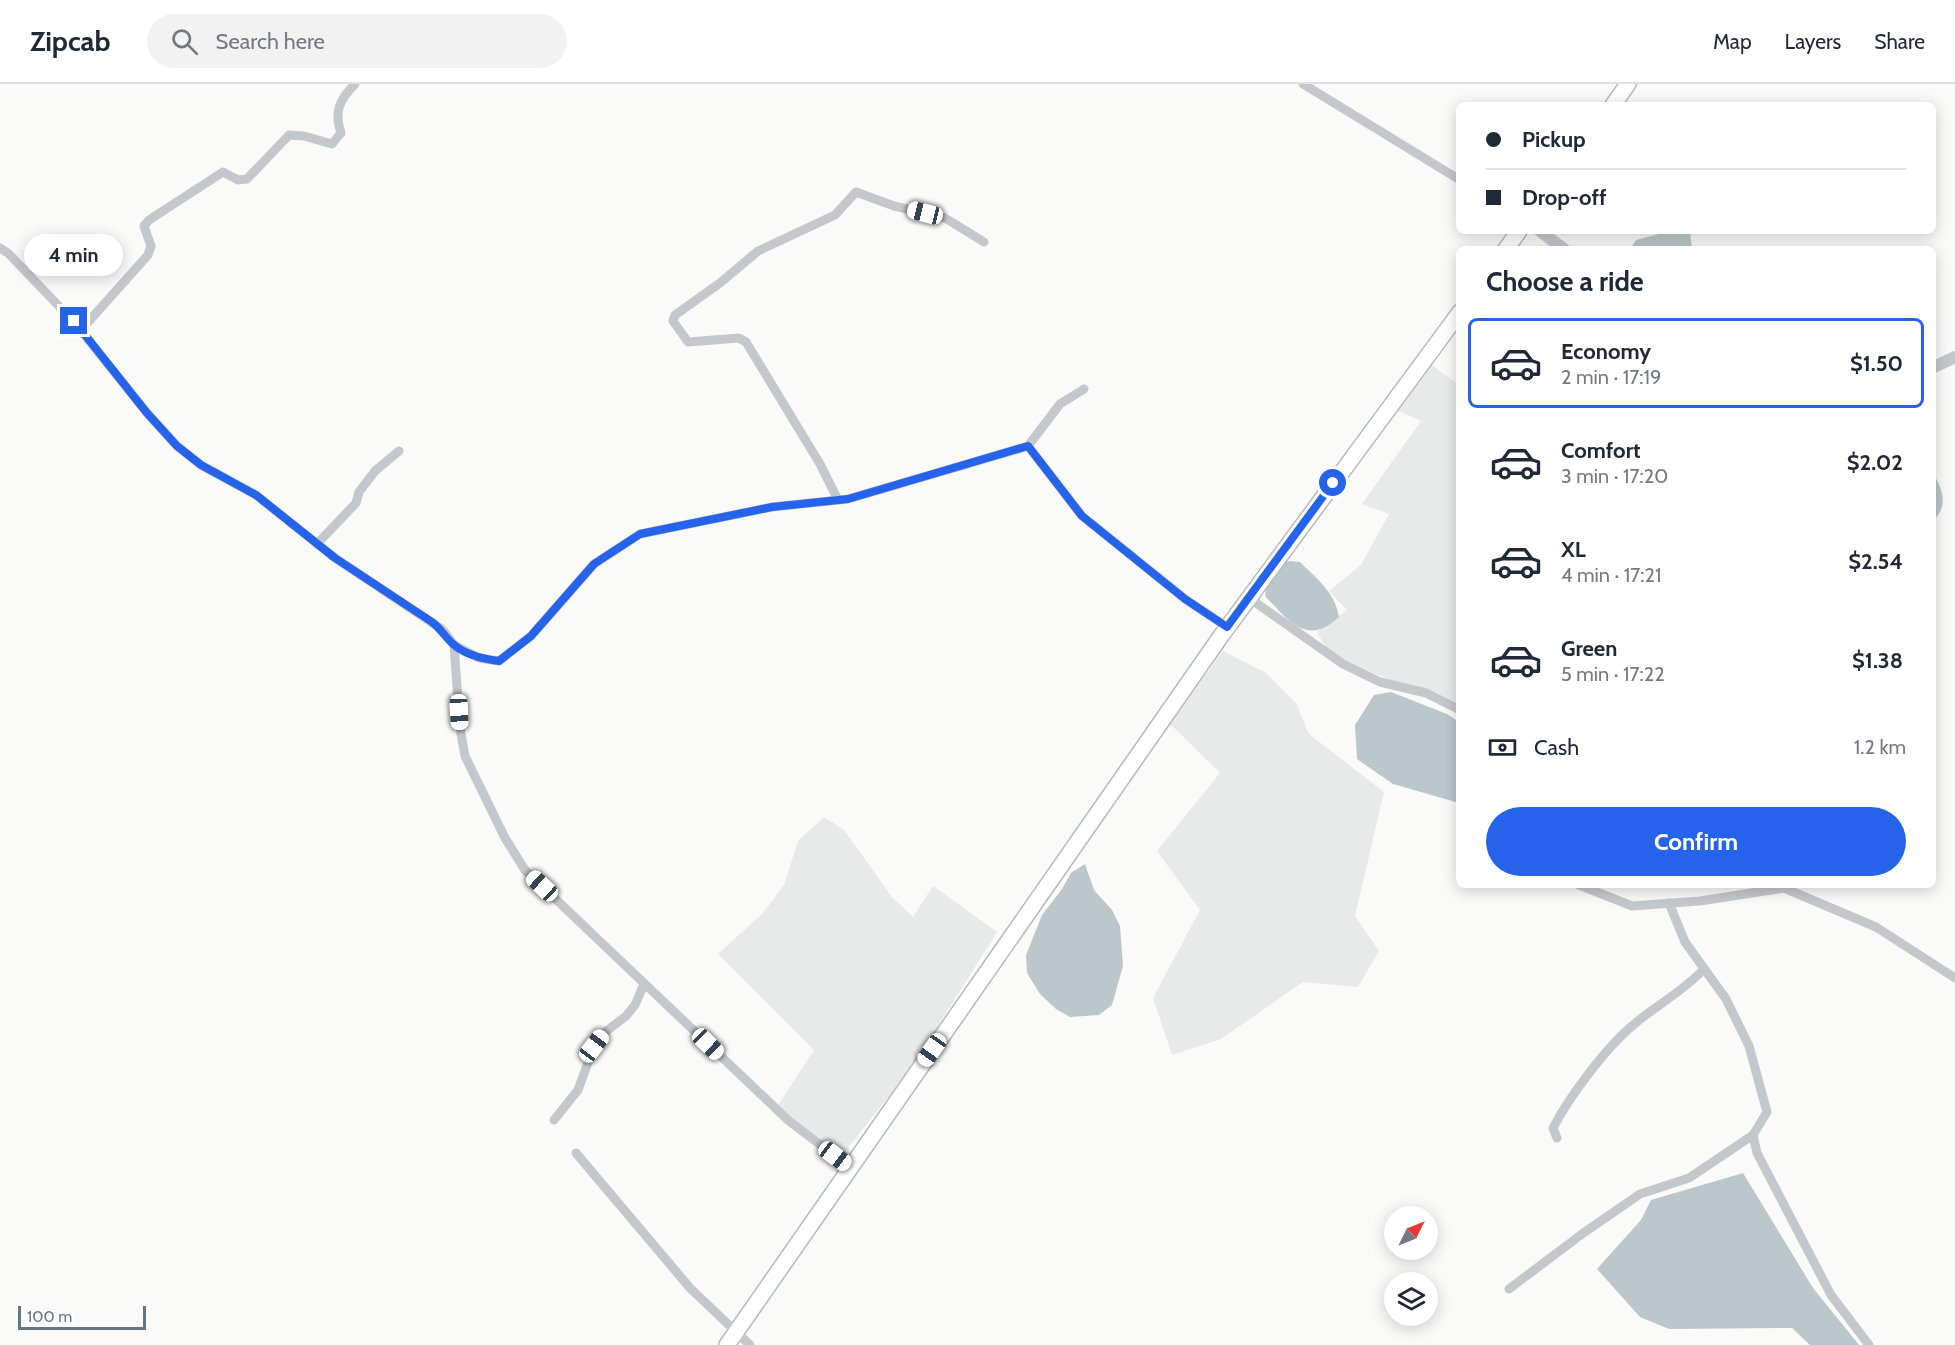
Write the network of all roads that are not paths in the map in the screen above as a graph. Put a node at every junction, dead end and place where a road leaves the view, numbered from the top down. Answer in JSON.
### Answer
{"nodes":[{"id":1,"x":355,"y":84,"type":"edge"},
{"id":2,"x":1304,"y":84,"type":"edge"},
{"id":3,"x":1628,"y":84,"type":"edge"},
{"id":4,"x":1615,"y":102,"type":"edge"},
{"id":5,"x":1456,"y":178,"type":"edge"},
{"id":6,"x":1518,"y":234,"type":"edge"},
{"id":7,"x":1544,"y":234,"type":"edge"},
{"id":8,"x":984,"y":242,"type":"dead end"},
{"id":9,"x":1508,"y":246,"type":"edge"},
{"id":10,"x":1560,"y":246,"type":"edge"},
{"id":11,"x":0,"y":248,"type":"edge"},
{"id":12,"x":1456,"y":317,"type":"edge"},
{"id":13,"x":81,"y":330,"type":"junction"},
{"id":14,"x":1955,"y":357,"type":"edge"},
{"id":15,"x":1936,"y":366,"type":"edge"},
{"id":16,"x":1084,"y":389,"type":"dead end"},
{"id":17,"x":1028,"y":446,"type":"junction"},
{"id":18,"x":399,"y":451,"type":"dead end"},
{"id":19,"x":838,"y":500,"type":"junction"},
{"id":20,"x":317,"y":544,"type":"junction"},
{"id":21,"x":1249,"y":598,"type":"junction"},
{"id":22,"x":1227,"y":627,"type":"junction"},
{"id":23,"x":454,"y":645,"type":"junction"},
{"id":24,"x":1456,"y":708,"type":"edge"},
{"id":25,"x":1587,"y":888,"type":"edge"},
{"id":26,"x":1784,"y":888,"type":"edge"},
{"id":27,"x":1791,"y":888,"type":"edge"},
{"id":28,"x":1670,"y":903,"type":"junction"},
{"id":29,"x":1704,"y":969,"type":"junction"},
{"id":30,"x":1955,"y":978,"type":"edge"},
{"id":31,"x":644,"y":984,"type":"junction"},
{"id":32,"x":554,"y":1120,"type":"dead end"},
{"id":33,"x":1753,"y":1136,"type":"junction"},
{"id":34,"x":1557,"y":1138,"type":"dead end"},
{"id":35,"x":576,"y":1153,"type":"dead end"},
{"id":36,"x":851,"y":1168,"type":"junction"},
{"id":37,"x":1509,"y":1289,"type":"dead end"},
{"id":38,"x":731,"y":1339,"type":"edge"},
{"id":39,"x":750,"y":1345,"type":"edge"},
{"id":40,"x":1869,"y":1345,"type":"edge"}],
"edges":[{"from":1,"to":13,"type":"street"},
{"from":2,"to":5,"type":"street"},
{"from":3,"to":4,"type":"main road"},
{"from":6,"to":9,"type":"main road"},
{"from":7,"to":10,"type":"street"},
{"from":8,"to":19,"type":"street"},
{"from":11,"to":13,"type":"street"},
{"from":12,"to":21,"type":"main road"},
{"from":13,"to":20,"type":"street"},
{"from":14,"to":15,"type":"street"},
{"from":16,"to":17,"type":"street"},
{"from":17,"to":19,"type":"street"},
{"from":17,"to":22,"type":"street"},
{"from":18,"to":20,"type":"street"},
{"from":19,"to":23,"type":"street"},
{"from":20,"to":23,"type":"street"},
{"from":21,"to":22,"type":"main road"},
{"from":21,"to":24,"type":"street"},
{"from":22,"to":36,"type":"main road"},
{"from":23,"to":31,"type":"street"},
{"from":25,"to":28,"type":"street"},
{"from":26,"to":28,"type":"street"},
{"from":27,"to":30,"type":"street"},
{"from":28,"to":29,"type":"street"},
{"from":29,"to":33,"type":"street"},
{"from":29,"to":34,"type":"street"},
{"from":31,"to":32,"type":"street"},
{"from":31,"to":36,"type":"street"},
{"from":33,"to":37,"type":"street"},
{"from":33,"to":40,"type":"street"},
{"from":35,"to":38,"type":"street"},
{"from":36,"to":38,"type":"main road"},
{"from":38,"to":39,"type":"street"}]}
